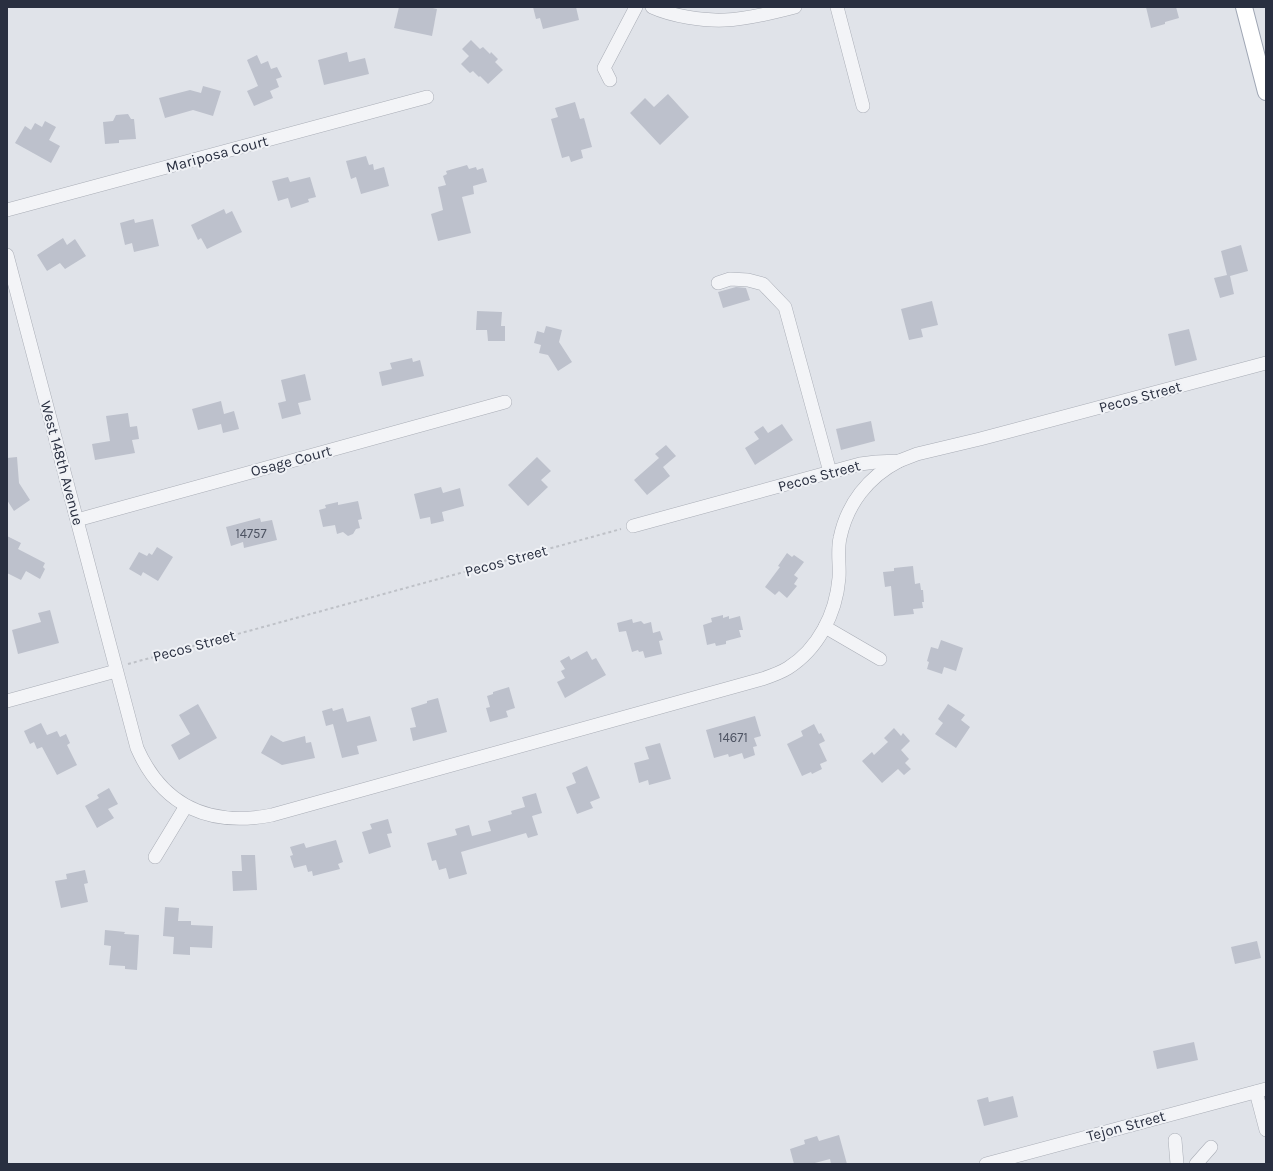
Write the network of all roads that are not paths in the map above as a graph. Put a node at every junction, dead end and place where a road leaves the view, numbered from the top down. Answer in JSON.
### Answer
{"nodes":[{"id":1,"x":636,"y":7,"type":"edge"},
{"id":2,"x":652,"y":7,"type":"edge"},
{"id":3,"x":795,"y":7,"type":"edge"},
{"id":4,"x":837,"y":7,"type":"edge"},
{"id":5,"x":1244,"y":7,"type":"edge"},
{"id":6,"x":610,"y":80,"type":"dead end"},
{"id":7,"x":1266,"y":92,"type":"edge"},
{"id":8,"x":427,"y":97,"type":"dead end"},
{"id":9,"x":863,"y":106,"type":"dead end"},
{"id":10,"x":7,"y":210,"type":"edge"},
{"id":11,"x":7,"y":255,"type":"edge"},
{"id":12,"x":718,"y":283,"type":"dead end"},
{"id":13,"x":1266,"y":363,"type":"edge"},
{"id":14,"x":505,"y":402,"type":"dead end"},
{"id":15,"x":899,"y":461,"type":"junction"},
{"id":16,"x":830,"y":472,"type":"junction"},
{"id":17,"x":77,"y":520,"type":"junction"},
{"id":18,"x":633,"y":526,"type":"road end"},
{"id":19,"x":825,"y":627,"type":"junction"},
{"id":20,"x":880,"y":659,"type":"dead end"},
{"id":21,"x":115,"y":669,"type":"junction"},
{"id":22,"x":7,"y":701,"type":"edge"},
{"id":23,"x":186,"y":806,"type":"junction"},
{"id":24,"x":155,"y":857,"type":"dead end"},
{"id":25,"x":1261,"y":1090,"type":"edge"},
{"id":26,"x":1266,"y":1130,"type":"edge"},
{"id":27,"x":1175,"y":1140,"type":"dead end"},
{"id":28,"x":1211,"y":1147,"type":"dead end"},
{"id":29,"x":986,"y":1164,"type":"edge"},
{"id":30,"x":1177,"y":1164,"type":"edge"},
{"id":31,"x":1196,"y":1164,"type":"edge"}],
"edges":[{"from":1,"to":6,"type":"street"},
{"from":2,"to":3,"type":"street"},
{"from":4,"to":9,"type":"street"},
{"from":5,"to":7,"type":"main road"},
{"from":8,"to":10,"type":"street","name":"Mariposa Court"},
{"from":11,"to":17,"type":"street","name":"West 148th Avenue"},
{"from":12,"to":16,"type":"street"},
{"from":13,"to":15,"type":"street","name":"Pecos Street"},
{"from":14,"to":17,"type":"street","name":"Osage Court"},
{"from":15,"to":16,"type":"street","name":"Pecos Street"},
{"from":15,"to":19,"type":"street","name":"Pecos Street"},
{"from":16,"to":18,"type":"street","name":"Pecos Street"},
{"from":17,"to":21,"type":"street","name":"West 148th Avenue"},
{"from":19,"to":20,"type":"street"},
{"from":19,"to":23,"type":"street","name":"Pecos Street"},
{"from":21,"to":22,"type":"street"},
{"from":21,"to":23,"type":"street","name":"Pecos Street"},
{"from":23,"to":24,"type":"street"},
{"from":25,"to":26,"type":"street"},
{"from":25,"to":29,"type":"street","name":"Tejon Street"},
{"from":27,"to":30,"type":"street"},
{"from":28,"to":31,"type":"street"}]}
